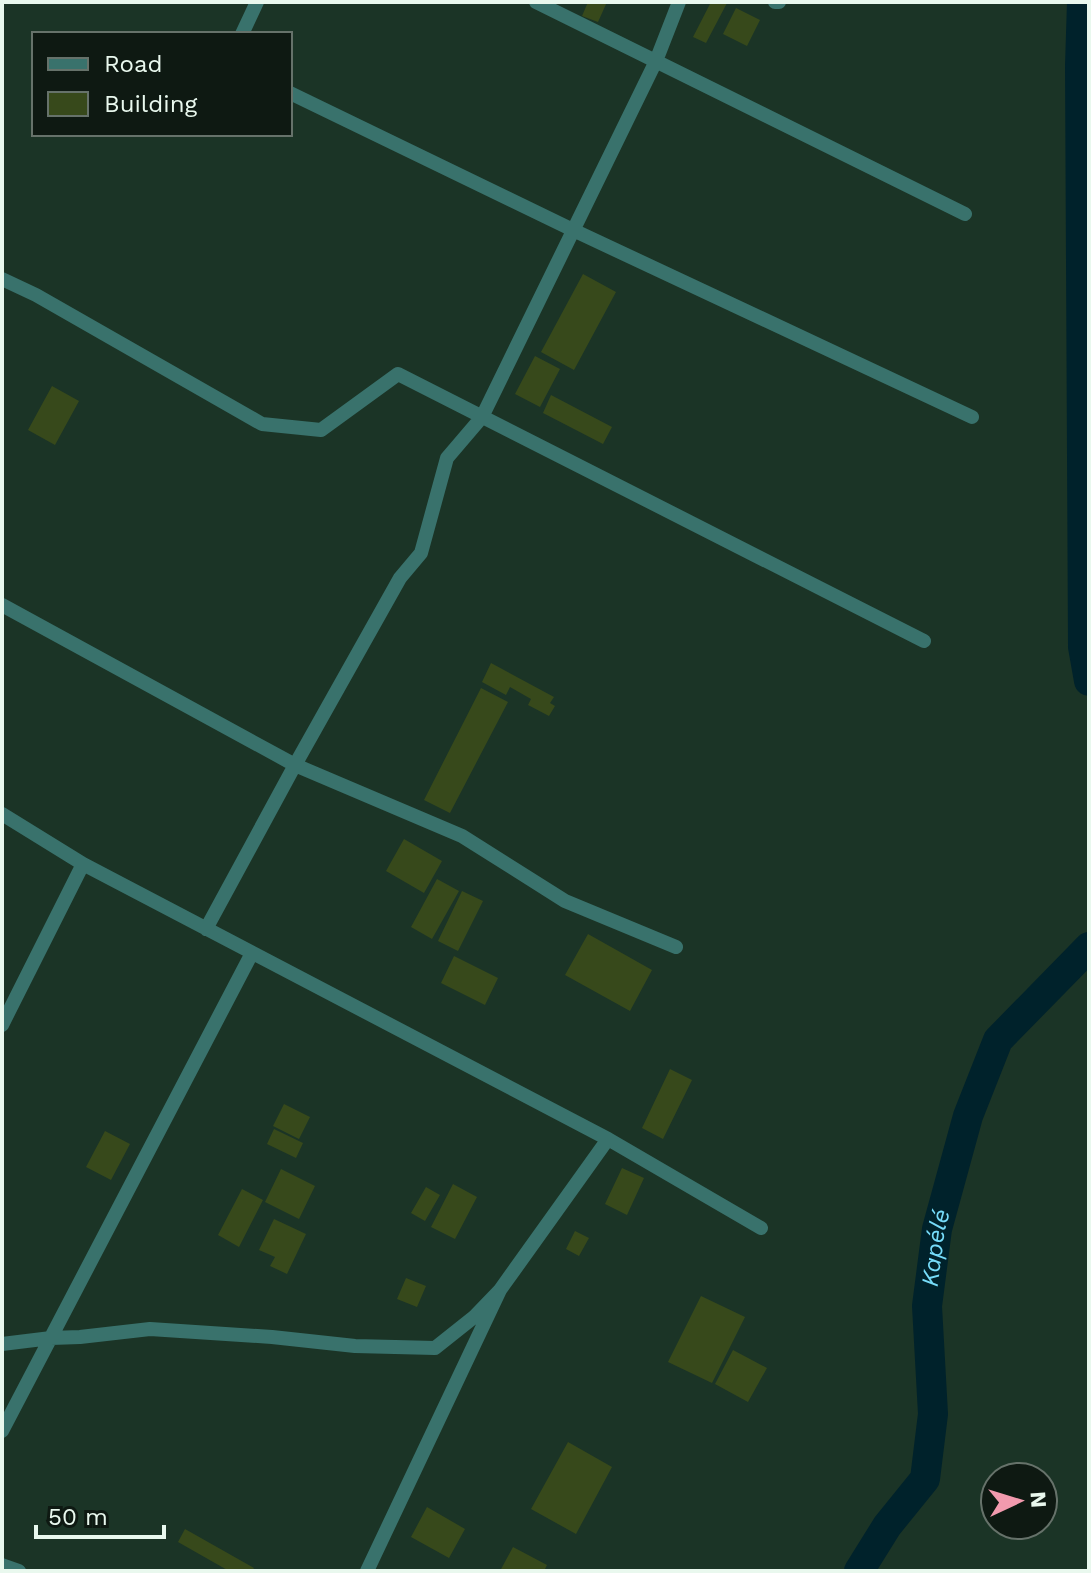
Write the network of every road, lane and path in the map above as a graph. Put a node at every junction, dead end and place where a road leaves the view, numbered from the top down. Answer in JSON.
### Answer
{"nodes":[{"id":1,"x":257,"y":2,"type":"edge"},
{"id":2,"x":536,"y":2,"type":"edge"},
{"id":3,"x":679,"y":2,"type":"edge"},
{"id":4,"x":243,"y":32,"type":"edge"},
{"id":5,"x":656,"y":61,"type":"junction"},
{"id":6,"x":292,"y":94,"type":"edge"},
{"id":7,"x":965,"y":214,"type":"dead end"},
{"id":8,"x":573,"y":230,"type":"junction"},
{"id":9,"x":2,"y":279,"type":"edge"},
{"id":10,"x":482,"y":417,"type":"junction"},
{"id":11,"x":972,"y":417,"type":"dead end"},
{"id":12,"x":2,"y":605,"type":"edge"},
{"id":13,"x":924,"y":641,"type":"dead end"},
{"id":14,"x":295,"y":765,"type":"junction"},
{"id":15,"x":2,"y":814,"type":"edge"},
{"id":16,"x":83,"y":864,"type":"junction"},
{"id":17,"x":206,"y":929,"type":"junction"},
{"id":18,"x":676,"y":947,"type":"dead end"},
{"id":19,"x":252,"y":953,"type":"junction"},
{"id":20,"x":2,"y":1025,"type":"edge"},
{"id":21,"x":608,"y":1139,"type":"junction"},
{"id":22,"x":761,"y":1228,"type":"dead end"},
{"id":23,"x":500,"y":1290,"type":"junction"},
{"id":24,"x":51,"y":1338,"type":"junction"},
{"id":25,"x":2,"y":1344,"type":"edge"},
{"id":26,"x":2,"y":1431,"type":"edge"},
{"id":27,"x":2,"y":1565,"type":"edge"},
{"id":28,"x":19,"y":1571,"type":"edge"},
{"id":29,"x":367,"y":1571,"type":"edge"}],
"edges":[{"from":1,"to":4,"type":"street"},
{"from":2,"to":5,"type":"street"},
{"from":3,"to":5,"type":"street"},
{"from":5,"to":7,"type":"street"},
{"from":5,"to":8,"type":"street"},
{"from":6,"to":8,"type":"street"},
{"from":8,"to":10,"type":"street"},
{"from":8,"to":11,"type":"street"},
{"from":9,"to":10,"type":"street"},
{"from":10,"to":13,"type":"street"},
{"from":10,"to":14,"type":"street"},
{"from":12,"to":14,"type":"street"},
{"from":14,"to":17,"type":"street"},
{"from":14,"to":18,"type":"street"},
{"from":15,"to":16,"type":"street"},
{"from":16,"to":17,"type":"street"},
{"from":16,"to":20,"type":"street"},
{"from":17,"to":19,"type":"street"},
{"from":19,"to":21,"type":"street"},
{"from":19,"to":24,"type":"street"},
{"from":21,"to":22,"type":"street"},
{"from":21,"to":23,"type":"street"},
{"from":23,"to":24,"type":"street"},
{"from":23,"to":29,"type":"street"},
{"from":24,"to":25,"type":"street"},
{"from":24,"to":26,"type":"street"},
{"from":27,"to":28,"type":"street"}]}
